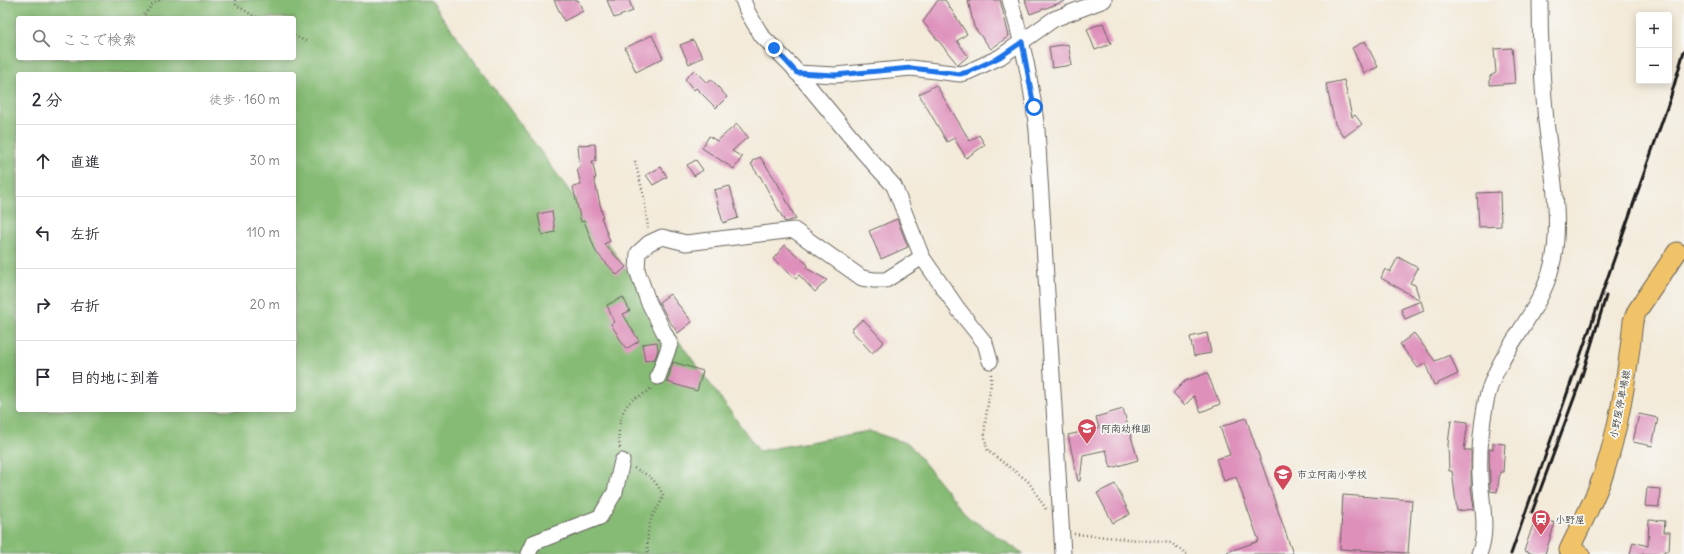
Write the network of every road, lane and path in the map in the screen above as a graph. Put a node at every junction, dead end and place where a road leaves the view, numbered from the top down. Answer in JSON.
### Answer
{"nodes":[{"id":1,"x":160,"y":0,"type":"edge"},
{"id":2,"x":235,"y":0,"type":"edge"},
{"id":3,"x":743,"y":0,"type":"edge"},
{"id":4,"x":1010,"y":0,"type":"edge"},
{"id":5,"x":1104,"y":0,"type":"edge"},
{"id":6,"x":1540,"y":0,"type":"edge"},
{"id":7,"x":144,"y":16,"type":"edge"},
{"id":8,"x":254,"y":16,"type":"edge"},
{"id":9,"x":296,"y":37,"type":"edge"},
{"id":10,"x":308,"y":42,"type":"dead end"},
{"id":11,"x":1022,"y":42,"type":"junction"},
{"id":12,"x":797,"y":73,"type":"junction"},
{"id":13,"x":635,"y":161,"type":"dead end"},
{"id":14,"x":651,"y":242,"type":"junction"},
{"id":15,"x":1681,"y":247,"type":"edge"},
{"id":16,"x":922,"y":257,"type":"junction"},
{"id":17,"x":990,"y":361,"type":"dead end"},
{"id":18,"x":658,"y":378,"type":"joint"},
{"id":19,"x":622,"y":461,"type":"junction"},
{"id":20,"x":528,"y":554,"type":"edge"},
{"id":21,"x":648,"y":554,"type":"edge"},
{"id":22,"x":1064,"y":554,"type":"edge"},
{"id":23,"x":1479,"y":554,"type":"edge"},
{"id":24,"x":1580,"y":554,"type":"edge"}],
"edges":[{"from":1,"to":7,"type":"path"},
{"from":2,"to":8,"type":"path"},
{"from":3,"to":12,"type":"street"},
{"from":4,"to":11,"type":"street"},
{"from":5,"to":11,"type":"street"},
{"from":6,"to":23,"type":"street"},
{"from":9,"to":10,"type":"path"},
{"from":11,"to":12,"type":"street"},
{"from":11,"to":22,"type":"street"},
{"from":12,"to":16,"type":"street"},
{"from":13,"to":14,"type":"path"},
{"from":14,"to":16,"type":"street"},
{"from":14,"to":18,"type":"street"},
{"from":15,"to":24,"type":"main road","name":"小野屋停車場線"},
{"from":16,"to":17,"type":"street"},
{"from":18,"to":19,"type":"path"},
{"from":19,"to":20,"type":"street"},
{"from":19,"to":21,"type":"path"}]}
